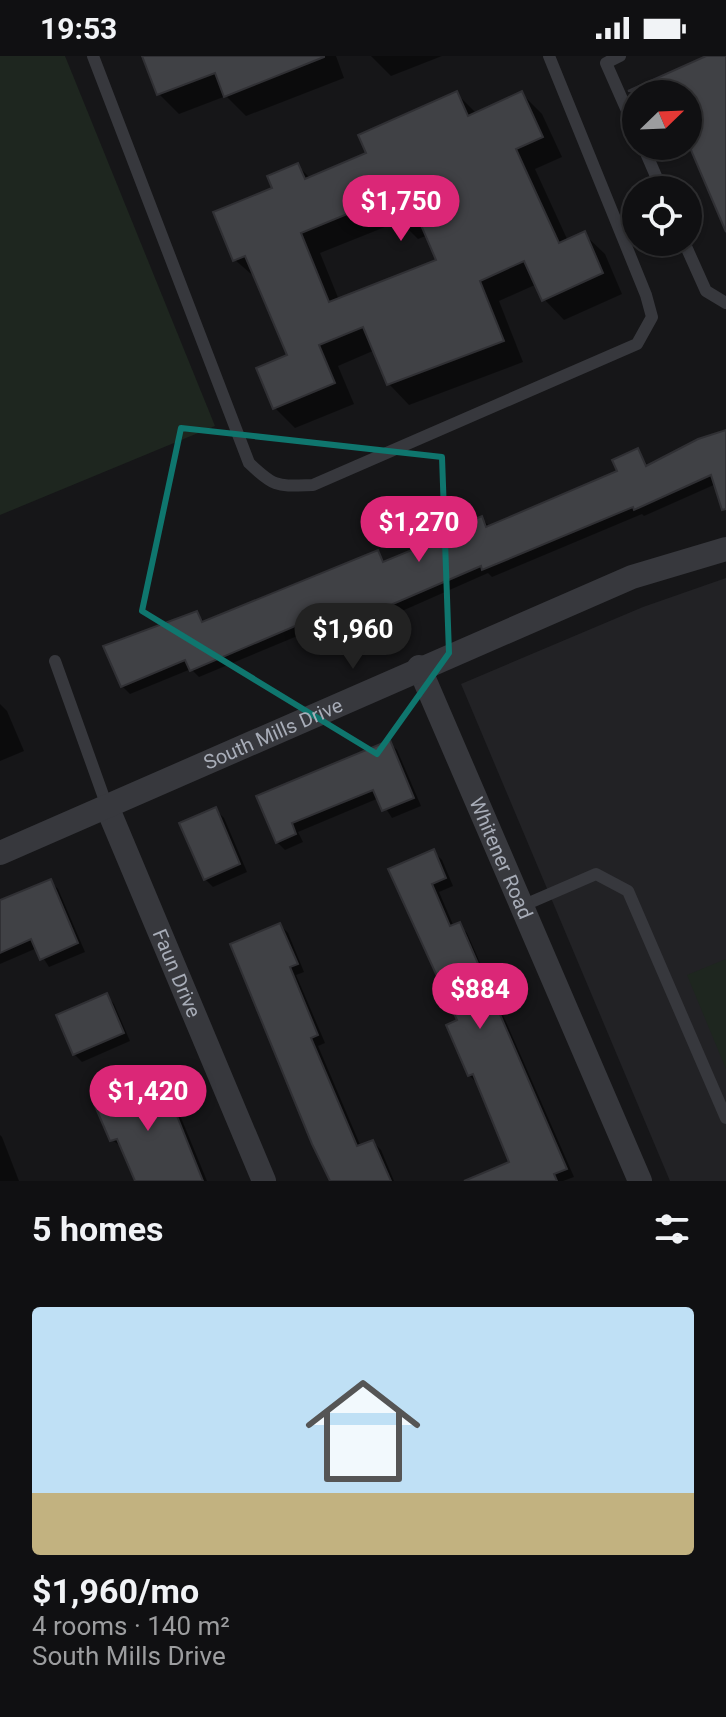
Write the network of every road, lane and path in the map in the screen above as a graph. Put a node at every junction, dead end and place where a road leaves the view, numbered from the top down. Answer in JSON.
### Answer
{"nodes":[{"id":1,"x":93,"y":56,"type":"edge"},
{"id":2,"x":549,"y":56,"type":"edge"},
{"id":3,"x":620,"y":56,"type":"edge"},
{"id":4,"x":622,"y":99,"type":"edge"},
{"id":5,"x":690,"y":256,"type":"edge"},
{"id":6,"x":726,"y":303,"type":"edge"},
{"id":7,"x":726,"y":549,"type":"edge"},
{"id":8,"x":55,"y":661,"type":"dead end"},
{"id":9,"x":419,"y":667,"type":"junction"},
{"id":10,"x":108,"y":809,"type":"junction"},
{"id":11,"x":0,"y":853,"type":"edge"},
{"id":12,"x":522,"y":906,"type":"junction"},
{"id":13,"x":726,"y":1118,"type":"edge"},
{"id":14,"x":264,"y":1181,"type":"edge"},
{"id":15,"x":640,"y":1181,"type":"edge"}],
"edges":[{"from":1,"to":2,"type":"lane"},
{"from":3,"to":4,"type":"lane"},
{"from":5,"to":6,"type":"lane"},
{"from":7,"to":9,"type":"street","name":"South Mills Drive"},
{"from":8,"to":10,"type":"lane"},
{"from":9,"to":10,"type":"street","name":"South Mills Drive"},
{"from":9,"to":12,"type":"street","name":"Whitener Road"},
{"from":10,"to":11,"type":"street","name":"South Mills Drive"},
{"from":10,"to":14,"type":"street","name":"Faun Drive"},
{"from":12,"to":13,"type":"lane"},
{"from":12,"to":15,"type":"street","name":"Whitener Road"}]}
